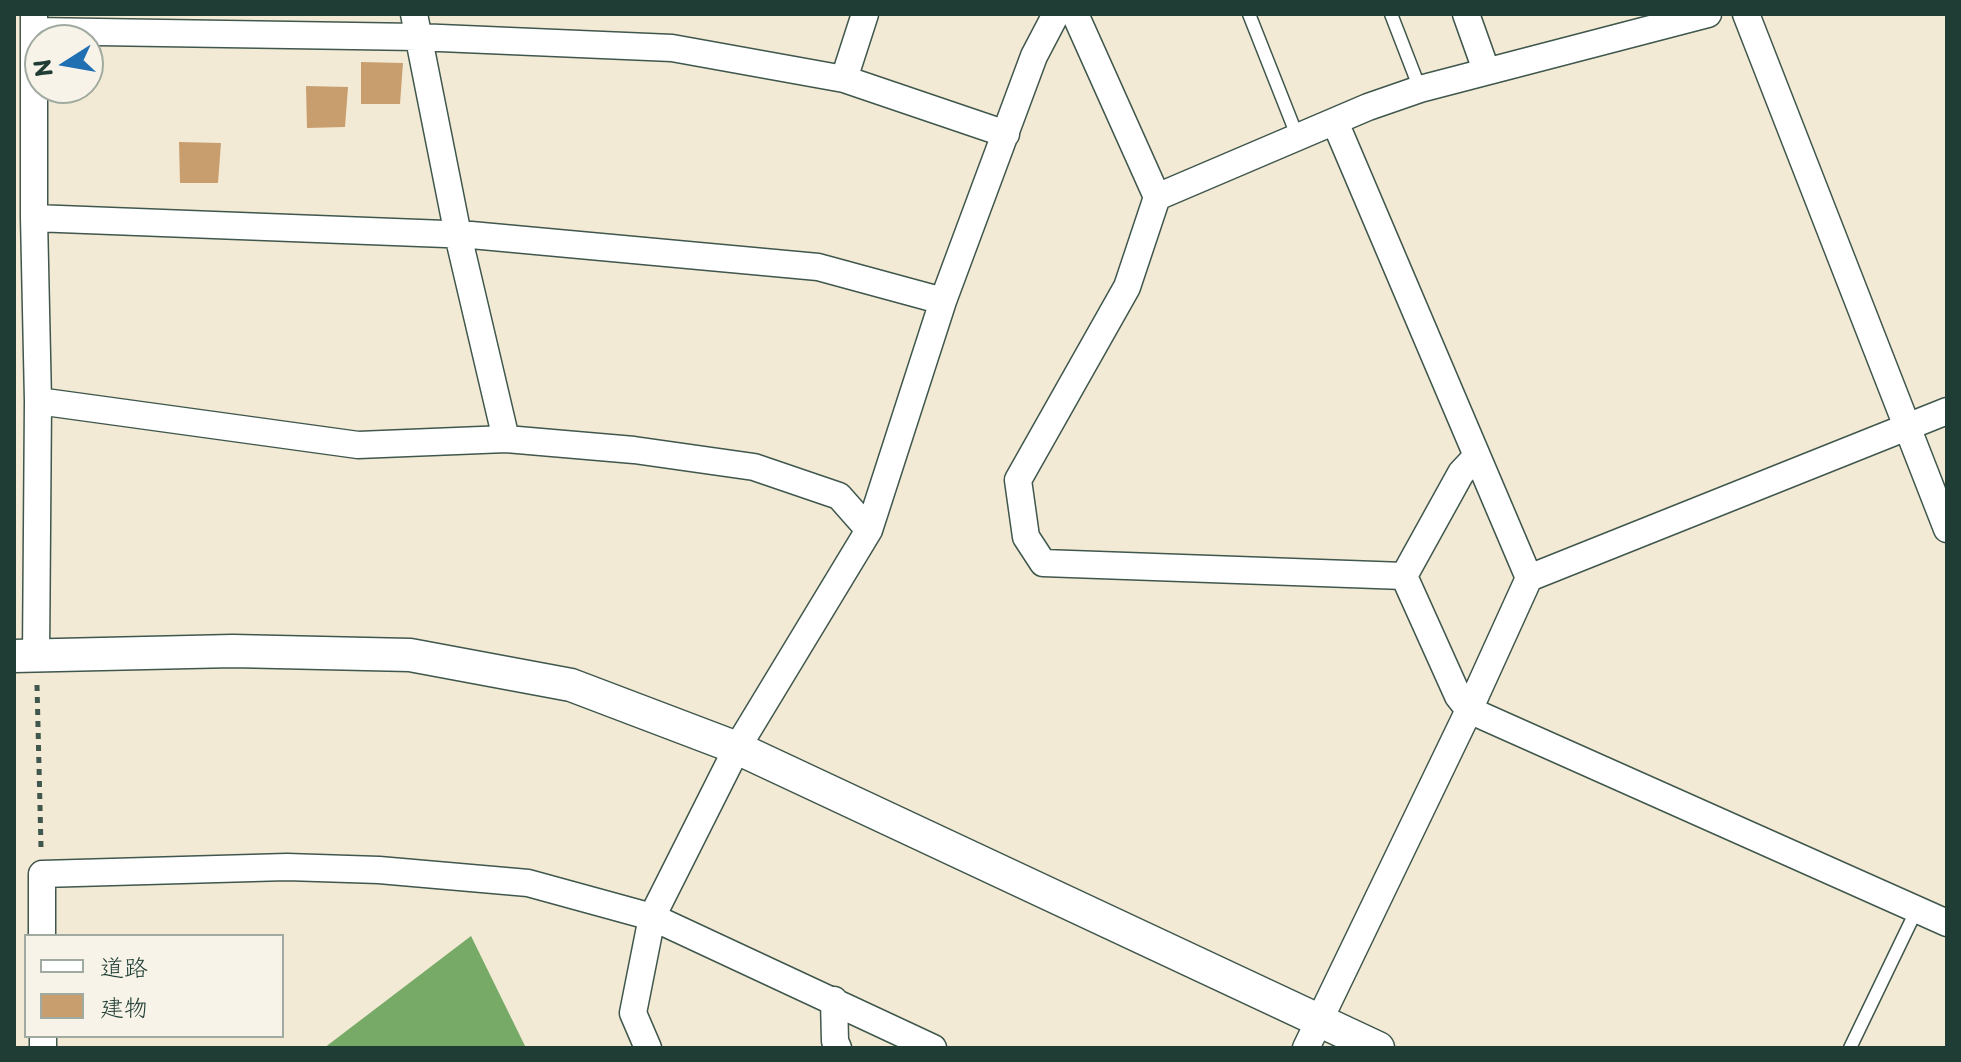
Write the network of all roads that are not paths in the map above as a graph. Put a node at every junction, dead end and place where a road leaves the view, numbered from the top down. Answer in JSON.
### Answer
{"nodes":[{"id":1,"x":865,"y":14,"type":"edge"},
{"id":2,"x":1056,"y":14,"type":"edge"},
{"id":3,"x":1075,"y":14,"type":"edge"},
{"id":4,"x":1249,"y":14,"type":"edge"},
{"id":5,"x":1391,"y":14,"type":"edge"},
{"id":6,"x":1466,"y":14,"type":"edge"},
{"id":7,"x":1708,"y":14,"type":"edge"},
{"id":8,"x":1746,"y":14,"type":"edge"},
{"id":9,"x":34,"y":23,"type":"edge"},
{"id":10,"x":415,"y":26,"type":"edge"},
{"id":11,"x":1486,"y":70,"type":"junction"},
{"id":12,"x":844,"y":79,"type":"junction"},
{"id":13,"x":1420,"y":89,"type":"junction"},
{"id":14,"x":1335,"y":122,"type":"junction"},
{"id":15,"x":1006,"y":134,"type":"junction"},
{"id":16,"x":1298,"y":138,"type":"junction"},
{"id":17,"x":1157,"y":197,"type":"junction"},
{"id":18,"x":34,"y":218,"type":"junction"},
{"id":19,"x":458,"y":235,"type":"junction"},
{"id":20,"x":943,"y":301,"type":"junction"},
{"id":21,"x":38,"y":401,"type":"junction"},
{"id":22,"x":1947,"y":411,"type":"edge"},
{"id":23,"x":1906,"y":426,"type":"junction"},
{"id":24,"x":506,"y":439,"type":"junction"},
{"id":25,"x":1477,"y":456,"type":"junction"},
{"id":26,"x":1947,"y":529,"type":"edge"},
{"id":27,"x":869,"y":530,"type":"junction"},
{"id":28,"x":1404,"y":576,"type":"junction"},
{"id":29,"x":1529,"y":578,"type":"junction"},
{"id":30,"x":25,"y":656,"type":"edge"},
{"id":31,"x":1469,"y":710,"type":"junction"},
{"id":32,"x":737,"y":748,"type":"junction"},
{"id":33,"x":1917,"y":909,"type":"junction"},
{"id":34,"x":652,"y":917,"type":"junction"},
{"id":35,"x":1947,"y":923,"type":"edge"},
{"id":36,"x":42,"y":934,"type":"edge"},
{"id":37,"x":834,"y":1000,"type":"junction"},
{"id":38,"x":1312,"y":1034,"type":"edge"},
{"id":39,"x":648,"y":1048,"type":"edge"},
{"id":40,"x":838,"y":1048,"type":"edge"},
{"id":41,"x":933,"y":1048,"type":"edge"},
{"id":42,"x":1378,"y":1048,"type":"edge"},
{"id":43,"x":1850,"y":1048,"type":"edge"}],
"edges":[{"from":1,"to":12,"type":"street"},
{"from":2,"to":15,"type":"street"},
{"from":3,"to":17,"type":"street"},
{"from":4,"to":16,"type":"lane"},
{"from":5,"to":13,"type":"lane"},
{"from":6,"to":11,"type":"street"},
{"from":7,"to":11,"type":"street"},
{"from":8,"to":23,"type":"street"},
{"from":9,"to":10,"type":"street"},
{"from":9,"to":18,"type":"street"},
{"from":10,"to":12,"type":"street"},
{"from":10,"to":19,"type":"street"},
{"from":11,"to":13,"type":"street"},
{"from":12,"to":15,"type":"street"},
{"from":13,"to":14,"type":"street"},
{"from":14,"to":16,"type":"street"},
{"from":14,"to":25,"type":"street"},
{"from":15,"to":20,"type":"street"},
{"from":16,"to":17,"type":"street"},
{"from":17,"to":28,"type":"street"},
{"from":18,"to":19,"type":"street"},
{"from":18,"to":21,"type":"street"},
{"from":19,"to":20,"type":"street"},
{"from":19,"to":24,"type":"street"},
{"from":20,"to":27,"type":"street"},
{"from":21,"to":24,"type":"street"},
{"from":21,"to":30,"type":"street"},
{"from":22,"to":23,"type":"street"},
{"from":23,"to":26,"type":"street"},
{"from":23,"to":29,"type":"street"},
{"from":24,"to":27,"type":"street"},
{"from":25,"to":28,"type":"street"},
{"from":25,"to":29,"type":"street"},
{"from":27,"to":32,"type":"street"},
{"from":28,"to":31,"type":"street"},
{"from":29,"to":31,"type":"street"},
{"from":30,"to":32,"type":"street"},
{"from":31,"to":33,"type":"street"},
{"from":31,"to":38,"type":"street"},
{"from":32,"to":34,"type":"street"},
{"from":32,"to":38,"type":"street"},
{"from":33,"to":35,"type":"street"},
{"from":33,"to":43,"type":"lane"},
{"from":34,"to":36,"type":"street"},
{"from":34,"to":37,"type":"street"},
{"from":34,"to":39,"type":"street"},
{"from":37,"to":40,"type":"street"},
{"from":37,"to":41,"type":"street"},
{"from":38,"to":42,"type":"street"}]}
